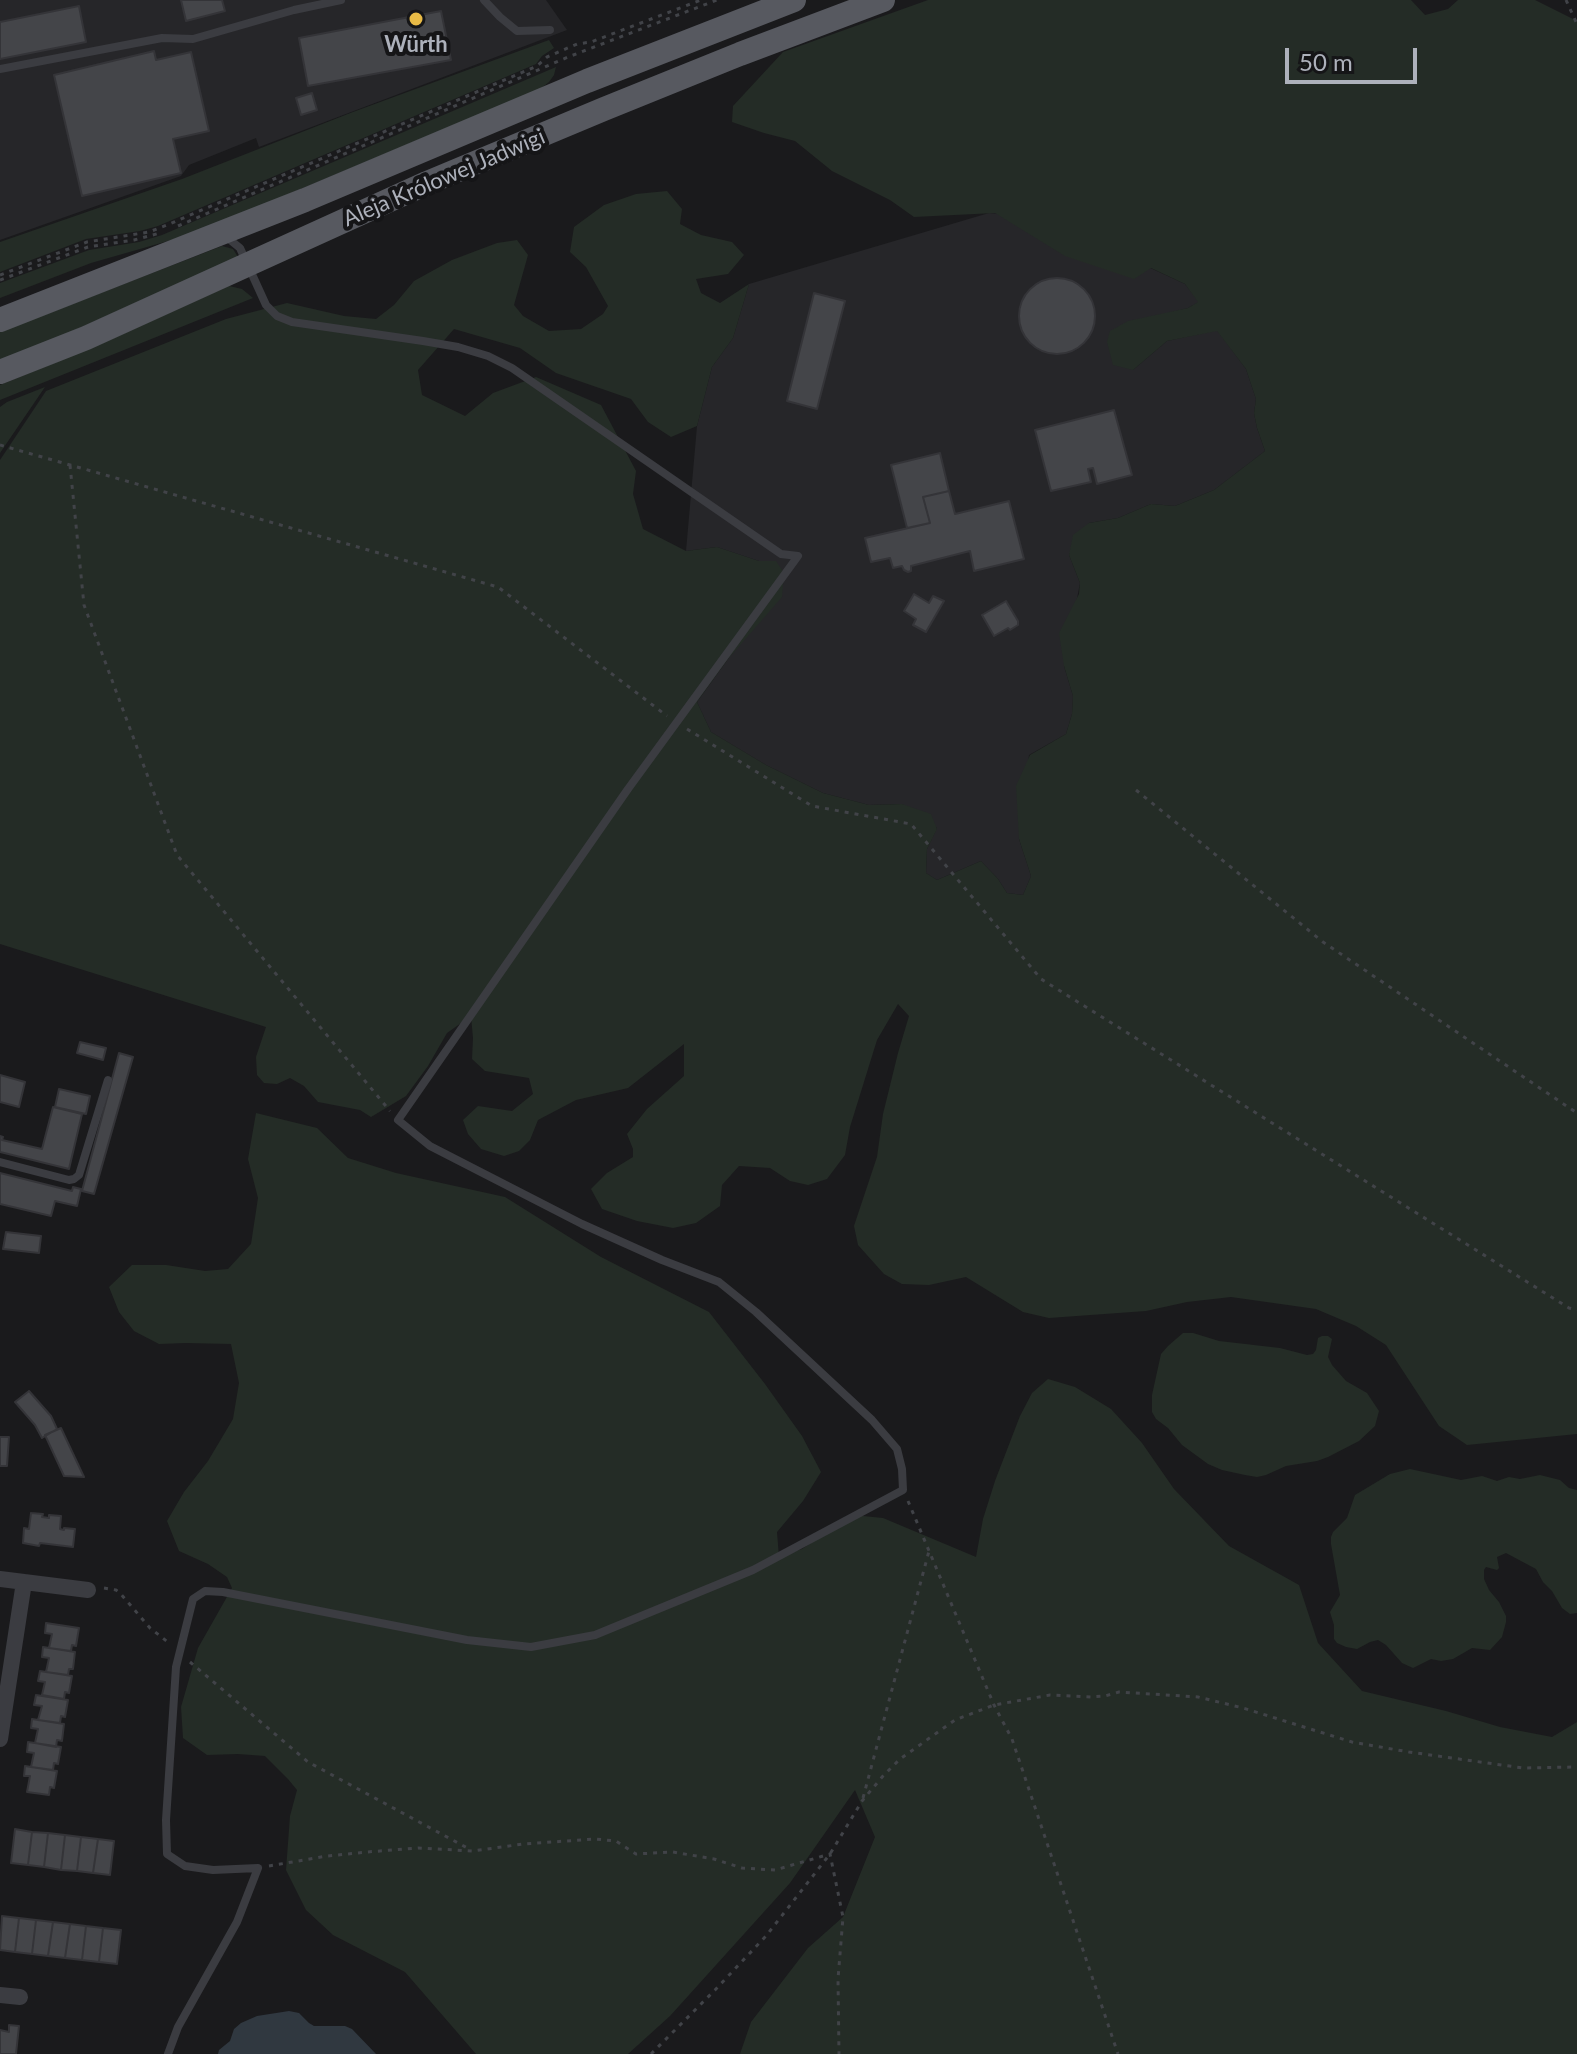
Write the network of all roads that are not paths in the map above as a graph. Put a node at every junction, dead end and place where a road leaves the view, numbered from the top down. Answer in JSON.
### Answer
{"nodes":[{"id":1,"x":341,"y":0,"type":"edge"},
{"id":2,"x":484,"y":0,"type":"edge"},
{"id":3,"x":794,"y":0,"type":"edge"},
{"id":4,"x":883,"y":0,"type":"edge"},
{"id":5,"x":302,"y":4,"type":"edge"},
{"id":6,"x":550,"y":30,"type":"dead end"},
{"id":7,"x":0,"y":69,"type":"edge"},
{"id":8,"x":221,"y":233,"type":"junction"},
{"id":9,"x":248,"y":265,"type":"junction"},
{"id":10,"x":1,"y":319,"type":"edge"},
{"id":11,"x":4,"y":372,"type":"edge"},
{"id":12,"x":108,"y":1080,"type":"dead end"},
{"id":13,"x":0,"y":1162,"type":"edge"},
{"id":14,"x":0,"y":1579,"type":"edge"},
{"id":15,"x":24,"y":1582,"type":"junction"},
{"id":16,"x":88,"y":1590,"type":"road end"},
{"id":17,"x":0,"y":1739,"type":"edge"},
{"id":18,"x":0,"y":1995,"type":"edge"},
{"id":19,"x":20,"y":1997,"type":"dead end"},
{"id":20,"x":168,"y":2054,"type":"edge"}],
"edges":[{"from":1,"to":5,"type":"lane"},
{"from":2,"to":6,"type":"lane"},
{"from":3,"to":8,"type":"main road","name":"Aleja Królowej Jadwigi"},
{"from":4,"to":9,"type":"main road","name":"Aleja Królowej Jadwigi"},
{"from":5,"to":7,"type":"lane"},
{"from":8,"to":9,"type":"lane"},
{"from":8,"to":10,"type":"main road","name":"Aleja Królowej Jadwigi"},
{"from":9,"to":11,"type":"main road","name":"Aleja Królowej Jadwigi"},
{"from":9,"to":20,"type":"lane"},
{"from":12,"to":13,"type":"lane"},
{"from":14,"to":15,"type":"street"},
{"from":15,"to":16,"type":"street"},
{"from":15,"to":17,"type":"street"},
{"from":18,"to":19,"type":"street"}]}
